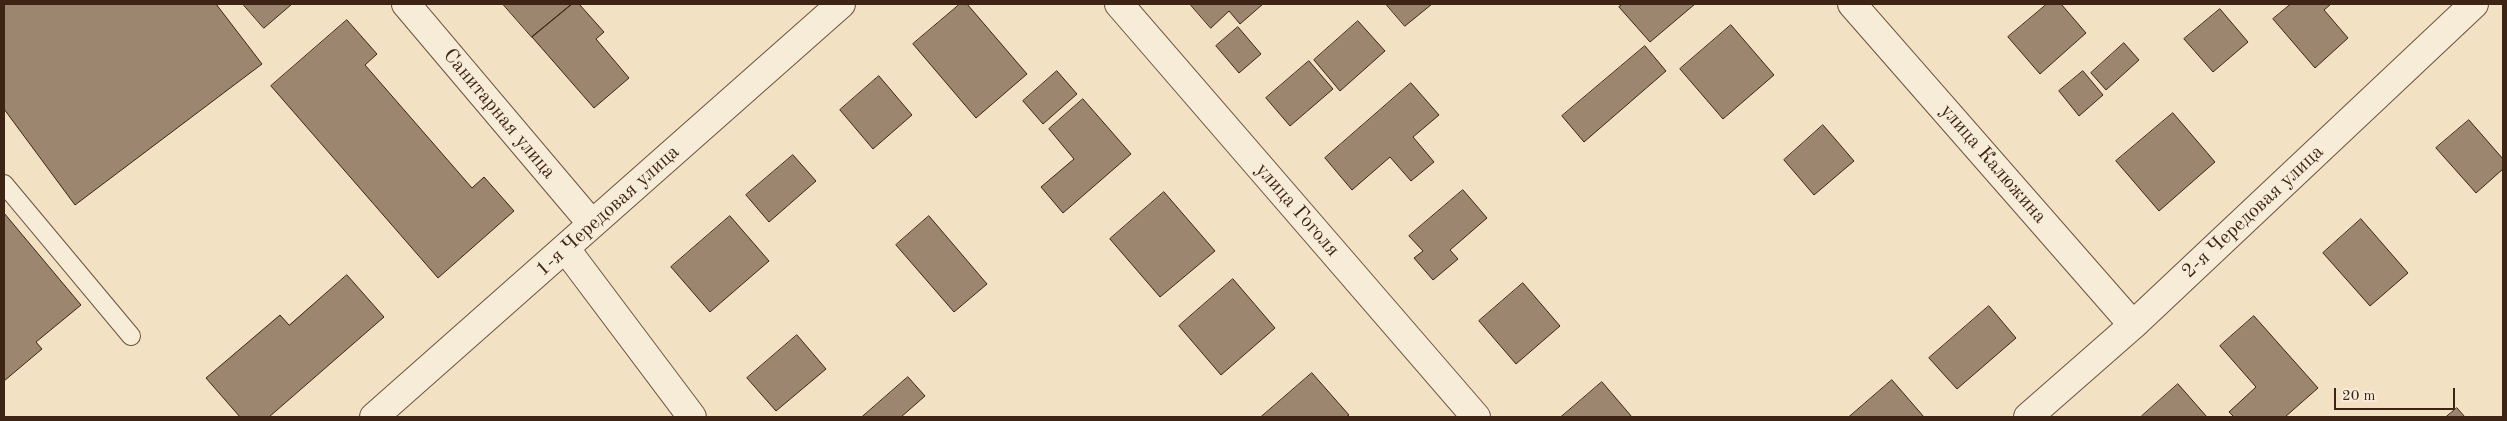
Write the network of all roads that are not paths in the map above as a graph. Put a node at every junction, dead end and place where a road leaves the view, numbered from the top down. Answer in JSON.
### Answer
{"nodes":[{"id":1,"x":406,"y":4,"type":"edge"},
{"id":2,"x":841,"y":4,"type":"edge"},
{"id":3,"x":1119,"y":4,"type":"edge"},
{"id":4,"x":1852,"y":4,"type":"edge"},
{"id":5,"x":2474,"y":4,"type":"edge"},
{"id":6,"x":4,"y":184,"type":"edge"},
{"id":7,"x":592,"y":224,"type":"junction"},
{"id":8,"x":565,"y":248,"type":"junction"},
{"id":9,"x":2133,"y":325,"type":"junction"},
{"id":10,"x":131,"y":336,"type":"dead end"},
{"id":11,"x":374,"y":417,"type":"edge"},
{"id":12,"x":692,"y":417,"type":"edge"},
{"id":13,"x":1476,"y":417,"type":"edge"},
{"id":14,"x":2028,"y":417,"type":"edge"}],
"edges":[{"from":1,"to":7,"type":"street","name":"Санитарная улица"},
{"from":2,"to":7,"type":"street","name":"1-я Чередовая улица"},
{"from":3,"to":13,"type":"street","name":"улица Гоголя"},
{"from":4,"to":9,"type":"street","name":"улица Калюжина"},
{"from":5,"to":9,"type":"street","name":"2-я Чередовая улица"},
{"from":6,"to":10,"type":"lane"},
{"from":7,"to":8,"type":"street","name":"1-я Чередовая улица"},
{"from":8,"to":11,"type":"street","name":"1-я Чередовая улица"},
{"from":8,"to":12,"type":"street"},
{"from":9,"to":14,"type":"street","name":"2-я Чередовая улица"}]}
